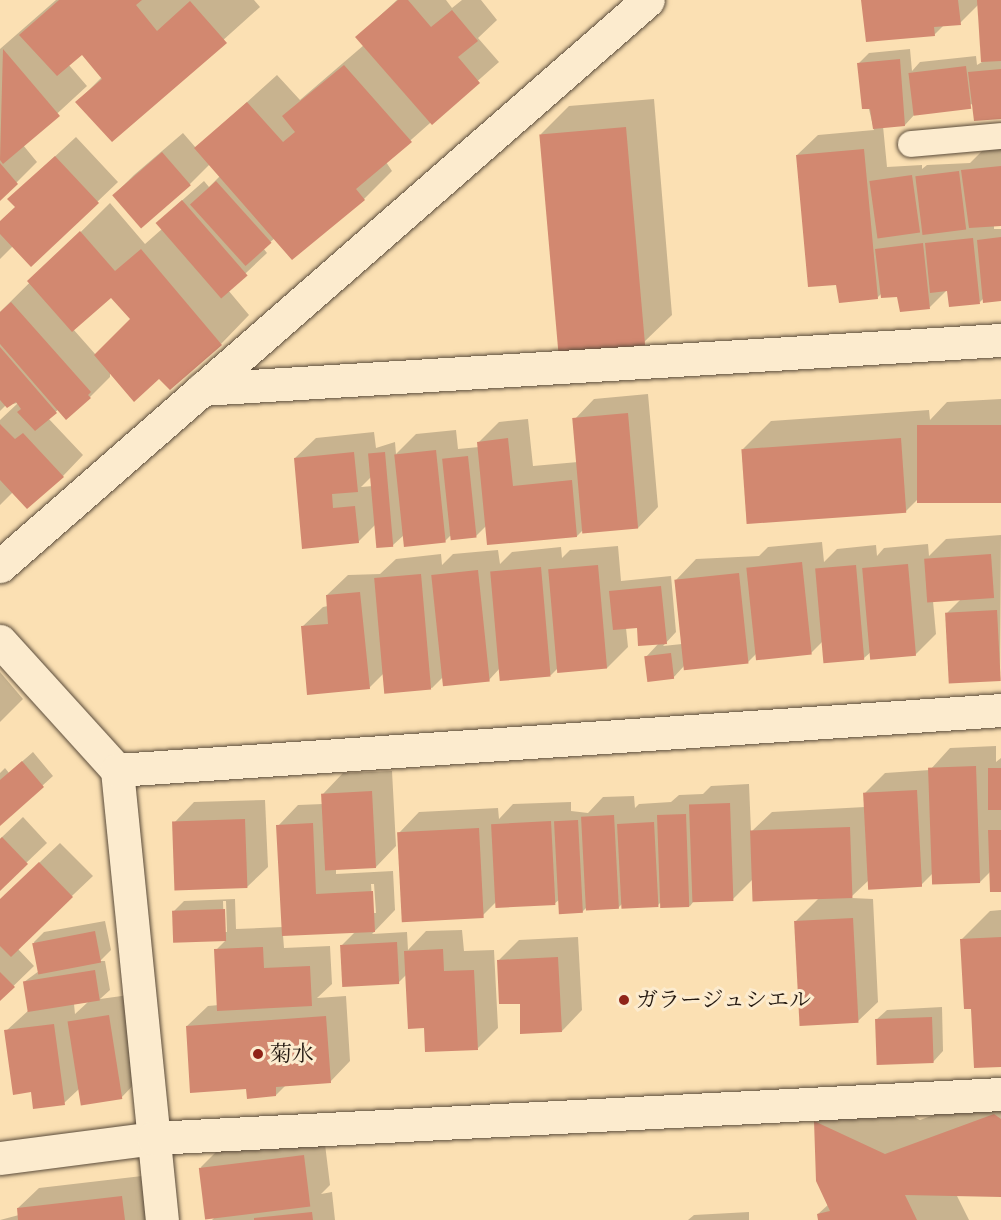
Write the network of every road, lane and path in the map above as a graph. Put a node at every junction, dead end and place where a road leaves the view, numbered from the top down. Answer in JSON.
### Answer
{"nodes":[{"id":1,"x":648,"y":0,"type":"edge"},
{"id":2,"x":1001,"y":136,"type":"edge"},
{"id":3,"x":911,"y":144,"type":"dead end"},
{"id":4,"x":1001,"y":340,"type":"edge"},
{"id":5,"x":202,"y":389,"type":"junction"},
{"id":6,"x":0,"y":566,"type":"edge"},
{"id":7,"x":0,"y":641,"type":"edge"},
{"id":8,"x":1001,"y":710,"type":"edge"},
{"id":9,"x":117,"y":770,"type":"junction"},
{"id":10,"x":1001,"y":1094,"type":"edge"},
{"id":11,"x":153,"y":1138,"type":"junction"},
{"id":12,"x":0,"y":1158,"type":"edge"},
{"id":13,"x":162,"y":1220,"type":"edge"}],
"edges":[{"from":1,"to":5,"type":"street"},
{"from":2,"to":3,"type":"lane"},
{"from":4,"to":5,"type":"street"},
{"from":5,"to":6,"type":"street"},
{"from":7,"to":9,"type":"street"},
{"from":8,"to":9,"type":"street"},
{"from":9,"to":11,"type":"street"},
{"from":10,"to":11,"type":"street"},
{"from":11,"to":12,"type":"street"},
{"from":11,"to":13,"type":"street"}]}
